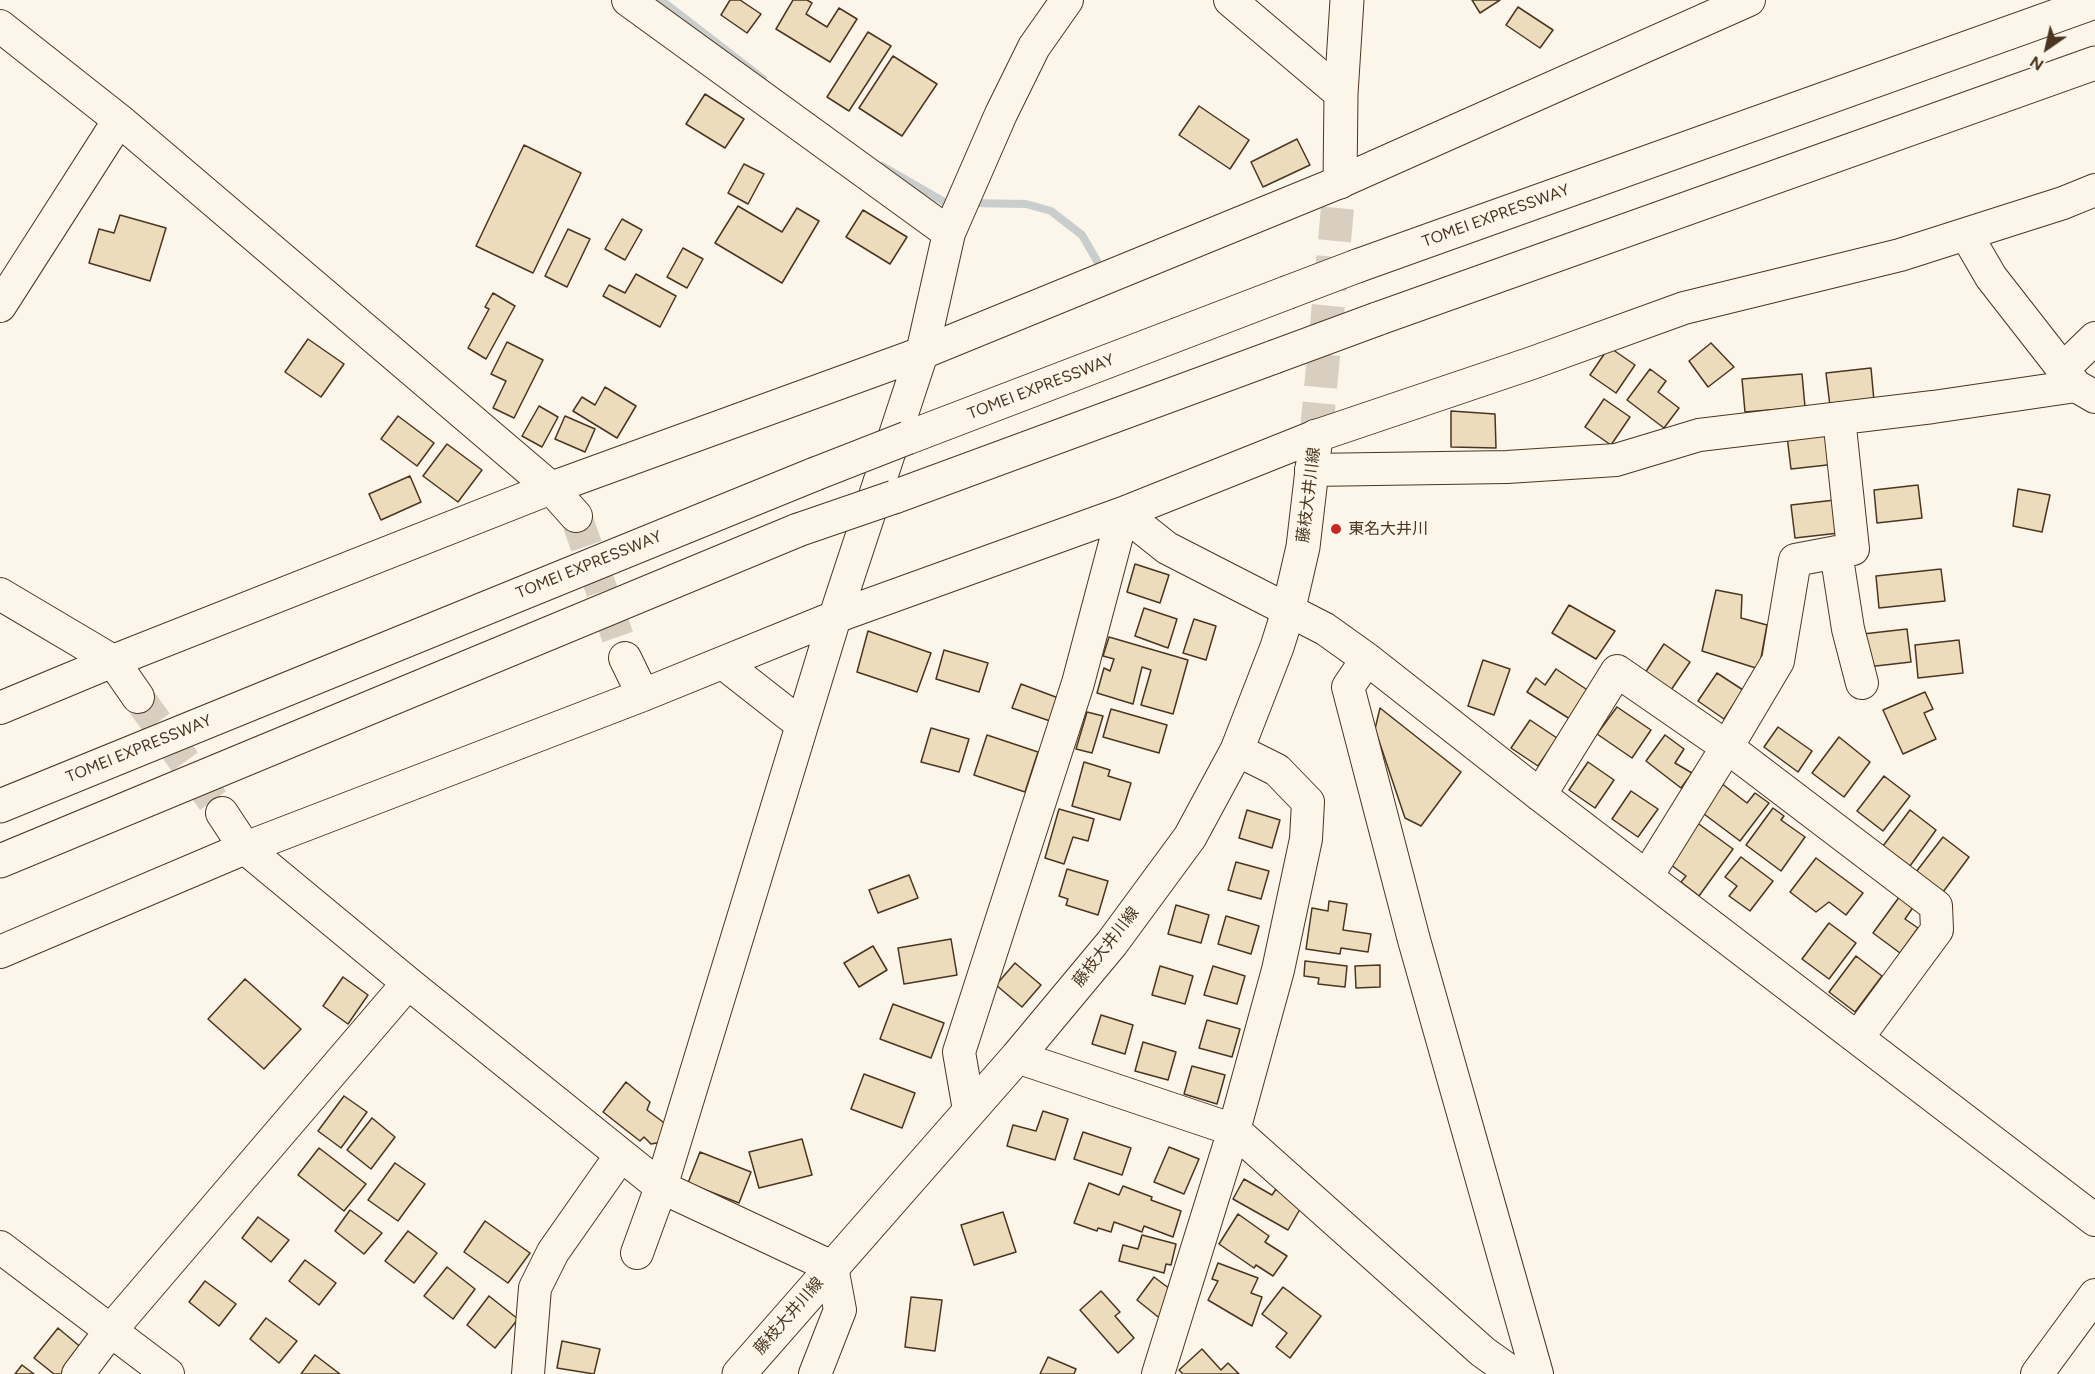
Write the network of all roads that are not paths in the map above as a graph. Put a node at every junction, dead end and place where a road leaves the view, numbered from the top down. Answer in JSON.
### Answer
{"nodes":[{"id":1,"x":628,"y":0,"type":"edge"},
{"id":2,"x":1067,"y":0,"type":"edge"},
{"id":3,"x":1230,"y":0,"type":"edge"},
{"id":4,"x":1347,"y":0,"type":"edge"},
{"id":5,"x":1749,"y":0,"type":"edge"},
{"id":6,"x":2095,"y":2,"type":"edge"},
{"id":7,"x":0,"y":26,"type":"edge"},
{"id":8,"x":2095,"y":63,"type":"edge"},
{"id":9,"x":1341,"y":94,"type":"junction"},
{"id":10,"x":119,"y":120,"type":"junction"},
{"id":11,"x":1340,"y":182,"type":"junction"},
{"id":12,"x":2095,"y":190,"type":"edge"},
{"id":13,"x":949,"y":233,"type":"junction"},
{"id":14,"x":1966,"y":234,"type":"junction"},
{"id":15,"x":0,"y":306,"type":"edge"},
{"id":16,"x":2095,"y":338,"type":"edge"},
{"id":17,"x":922,"y":353,"type":"junction"},
{"id":18,"x":2078,"y":384,"type":"edge"},
{"id":19,"x":1839,"y":418,"type":"junction"},
{"id":20,"x":1316,"y":436,"type":"junction"},
{"id":21,"x":1311,"y":470,"type":"junction"},
{"id":22,"x":551,"y":488,"type":"junction"},
{"id":23,"x":1124,"y":513,"type":"junction"},
{"id":24,"x":576,"y":516,"type":"tunnel mouth"},
{"id":25,"x":1836,"y":552,"type":"junction"},
{"id":26,"x":0,"y":594,"type":"edge"},
{"id":27,"x":1288,"y":612,"type":"junction"},
{"id":28,"x":835,"y":617,"type":"junction"},
{"id":29,"x":625,"y":658,"type":"tunnel mouth"},
{"id":30,"x":1367,"y":659,"type":"junction"},
{"id":31,"x":113,"y":661,"type":"junction"},
{"id":32,"x":723,"y":663,"type":"junction"},
{"id":33,"x":1862,"y":683,"type":"dead end"},
{"id":34,"x":643,"y":695,"type":"junction"},
{"id":35,"x":138,"y":697,"type":"tunnel mouth"},
{"id":36,"x":0,"y":708,"type":"edge"},
{"id":37,"x":802,"y":725,"type":"junction"},
{"id":38,"x":1727,"y":747,"type":"junction"},
{"id":39,"x":1237,"y":750,"type":"junction"},
{"id":40,"x":1540,"y":795,"type":"junction"},
{"id":41,"x":0,"y":806,"type":"edge"},
{"id":42,"x":222,"y":813,"type":"tunnel mouth"},
{"id":43,"x":245,"y":848,"type":"junction"},
{"id":44,"x":0,"y":861,"type":"edge"},
{"id":45,"x":1647,"y":876,"type":"junction"},
{"id":46,"x":0,"y":952,"type":"edge"},
{"id":47,"x":408,"y":983,"type":"junction"},
{"id":48,"x":1858,"y":1037,"type":"junction"},
{"id":49,"x":1017,"y":1057,"type":"junction"},
{"id":50,"x":969,"y":1110,"type":"junction"},
{"id":51,"x":1234,"y":1130,"type":"junction"},
{"id":52,"x":621,"y":1155,"type":"junction"},
{"id":53,"x":661,"y":1187,"type":"junction"},
{"id":54,"x":2095,"y":1220,"type":"edge"},
{"id":55,"x":0,"y":1247,"type":"edge"},
{"id":56,"x":637,"y":1253,"type":"dead end"},
{"id":57,"x":832,"y":1267,"type":"junction"},
{"id":58,"x":2095,"y":1295,"type":"edge"},
{"id":59,"x":111,"y":1330,"type":"junction"},
{"id":60,"x":78,"y":1374,"type":"edge"},
{"id":61,"x":168,"y":1374,"type":"edge"},
{"id":62,"x":528,"y":1374,"type":"edge"},
{"id":63,"x":739,"y":1374,"type":"edge"},
{"id":64,"x":815,"y":1374,"type":"edge"},
{"id":65,"x":1158,"y":1374,"type":"edge"},
{"id":66,"x":1514,"y":1374,"type":"edge"},
{"id":67,"x":1537,"y":1374,"type":"edge"},
{"id":68,"x":2037,"y":1374,"type":"edge"}],
"edges":[{"from":1,"to":13,"type":"street"},
{"from":2,"to":13,"type":"street"},
{"from":3,"to":9,"type":"street"},
{"from":4,"to":9,"type":"main road"},
{"from":5,"to":11,"type":"street"},
{"from":6,"to":41,"type":"main road","name":"TOMEI EXPRESSWAY","bridge":true},
{"from":7,"to":10,"type":"street"},
{"from":8,"to":44,"type":"main road","bridge":true},
{"from":9,"to":11,"type":"main road"},
{"from":10,"to":15,"type":"street"},
{"from":10,"to":22,"type":"street"},
{"from":11,"to":17,"type":"street"},
{"from":12,"to":14,"type":"street"},
{"from":13,"to":17,"type":"street"},
{"from":14,"to":18,"type":"street"},
{"from":14,"to":20,"type":"street"},
{"from":16,"to":18,"type":"street"},
{"from":17,"to":22,"type":"street"},
{"from":17,"to":28,"type":"street"},
{"from":18,"to":19,"type":"street"},
{"from":19,"to":21,"type":"street"},
{"from":19,"to":25,"type":"street"},
{"from":20,"to":21,"type":"main road","name":"藤枝大井川線"},
{"from":20,"to":23,"type":"street"},
{"from":21,"to":27,"type":"main road","name":"藤枝大井川線"},
{"from":22,"to":24,"type":"street"},
{"from":22,"to":31,"type":"street"},
{"from":23,"to":27,"type":"street"},
{"from":23,"to":28,"type":"street"},
{"from":23,"to":50,"type":"street"},
{"from":25,"to":33,"type":"street"},
{"from":25,"to":38,"type":"street"},
{"from":26,"to":31,"type":"street"},
{"from":27,"to":30,"type":"street"},
{"from":27,"to":39,"type":"main road","name":"藤枝大井川線"},
{"from":28,"to":32,"type":"street"},
{"from":28,"to":37,"type":"street"},
{"from":29,"to":34,"type":"street"},
{"from":30,"to":40,"type":"street"},
{"from":30,"to":67,"type":"street"},
{"from":31,"to":35,"type":"street"},
{"from":31,"to":36,"type":"street"},
{"from":32,"to":34,"type":"street"},
{"from":32,"to":37,"type":"street"},
{"from":34,"to":43,"type":"street"},
{"from":37,"to":53,"type":"street"},
{"from":38,"to":40,"type":"street"},
{"from":38,"to":45,"type":"street"},
{"from":38,"to":48,"type":"street"},
{"from":39,"to":49,"type":"main road","name":"藤枝大井川線"},
{"from":39,"to":51,"type":"street"},
{"from":40,"to":45,"type":"street"},
{"from":42,"to":43,"type":"street"},
{"from":43,"to":46,"type":"street"},
{"from":43,"to":47,"type":"street"},
{"from":45,"to":48,"type":"street"},
{"from":47,"to":52,"type":"street"},
{"from":47,"to":59,"type":"street"},
{"from":48,"to":54,"type":"street"},
{"from":49,"to":50,"type":"main road","name":"藤枝大井川線"},
{"from":49,"to":51,"type":"street"},
{"from":50,"to":57,"type":"main road","name":"藤枝大井川線"},
{"from":51,"to":65,"type":"street"},
{"from":51,"to":66,"type":"street"},
{"from":52,"to":53,"type":"street"},
{"from":52,"to":62,"type":"street"},
{"from":53,"to":56,"type":"street"},
{"from":53,"to":57,"type":"street"},
{"from":55,"to":59,"type":"street"},
{"from":57,"to":63,"type":"main road","name":"藤枝大井川線"},
{"from":57,"to":64,"type":"street"},
{"from":58,"to":68,"type":"street"},
{"from":59,"to":60,"type":"street"},
{"from":59,"to":61,"type":"street"}]}
